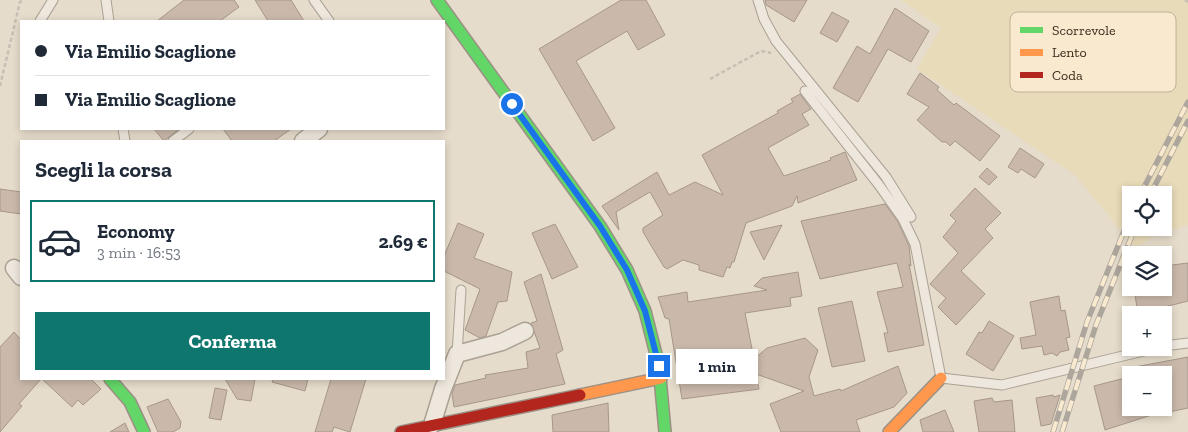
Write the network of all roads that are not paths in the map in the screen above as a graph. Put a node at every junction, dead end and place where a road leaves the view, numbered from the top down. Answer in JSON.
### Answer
{"nodes":[{"id":1,"x":53,"y":0,"type":"edge"},
{"id":2,"x":106,"y":0,"type":"edge"},
{"id":3,"x":314,"y":0,"type":"edge"},
{"id":4,"x":758,"y":0,"type":"edge"},
{"id":5,"x":440,"y":11,"type":"edge"},
{"id":6,"x":41,"y":20,"type":"edge"},
{"id":7,"x":109,"y":20,"type":"edge"},
{"id":8,"x":328,"y":20,"type":"edge"},
{"id":9,"x":805,"y":92,"type":"dead end"},
{"id":10,"x":188,"y":130,"type":"edge"},
{"id":11,"x":318,"y":130,"type":"edge"},
{"id":12,"x":173,"y":140,"type":"edge"},
{"id":13,"x":304,"y":140,"type":"edge"},
{"id":14,"x":911,"y":217,"type":"dead end"},
{"id":15,"x":460,"y":290,"type":"dead end"},
{"id":16,"x":525,"y":331,"type":"dead end"},
{"id":17,"x":1188,"y":343,"type":"edge"},
{"id":18,"x":1172,"y":345,"type":"edge"},
{"id":19,"x":458,"y":354,"type":"junction"},
{"id":20,"x":1123,"y":356,"type":"edge"},
{"id":21,"x":661,"y":378,"type":"junction"},
{"id":22,"x":941,"y":378,"type":"junction"},
{"id":23,"x":116,"y":381,"type":"edge"},
{"id":24,"x":432,"y":426,"type":"junction"},
{"id":25,"x":144,"y":432,"type":"edge"},
{"id":26,"x":401,"y":432,"type":"edge"},
{"id":27,"x":665,"y":432,"type":"edge"},
{"id":28,"x":889,"y":432,"type":"edge"}],
"edges":[{"from":1,"to":6,"type":"lane"},
{"from":2,"to":7,"type":"lane"},
{"from":3,"to":8,"type":"lane"},
{"from":4,"to":14,"type":"lane"},
{"from":5,"to":21,"type":"main road"},
{"from":9,"to":22,"type":"lane"},
{"from":10,"to":12,"type":"lane"},
{"from":11,"to":13,"type":"street"},
{"from":15,"to":19,"type":"lane"},
{"from":16,"to":19,"type":"street"},
{"from":17,"to":18,"type":"lane"},
{"from":19,"to":24,"type":"street"},
{"from":20,"to":22,"type":"lane"},
{"from":21,"to":24,"type":"main road"},
{"from":21,"to":27,"type":"main road"},
{"from":22,"to":28,"type":"main road"},
{"from":23,"to":25,"type":"main road"},
{"from":24,"to":26,"type":"main road"}]}
